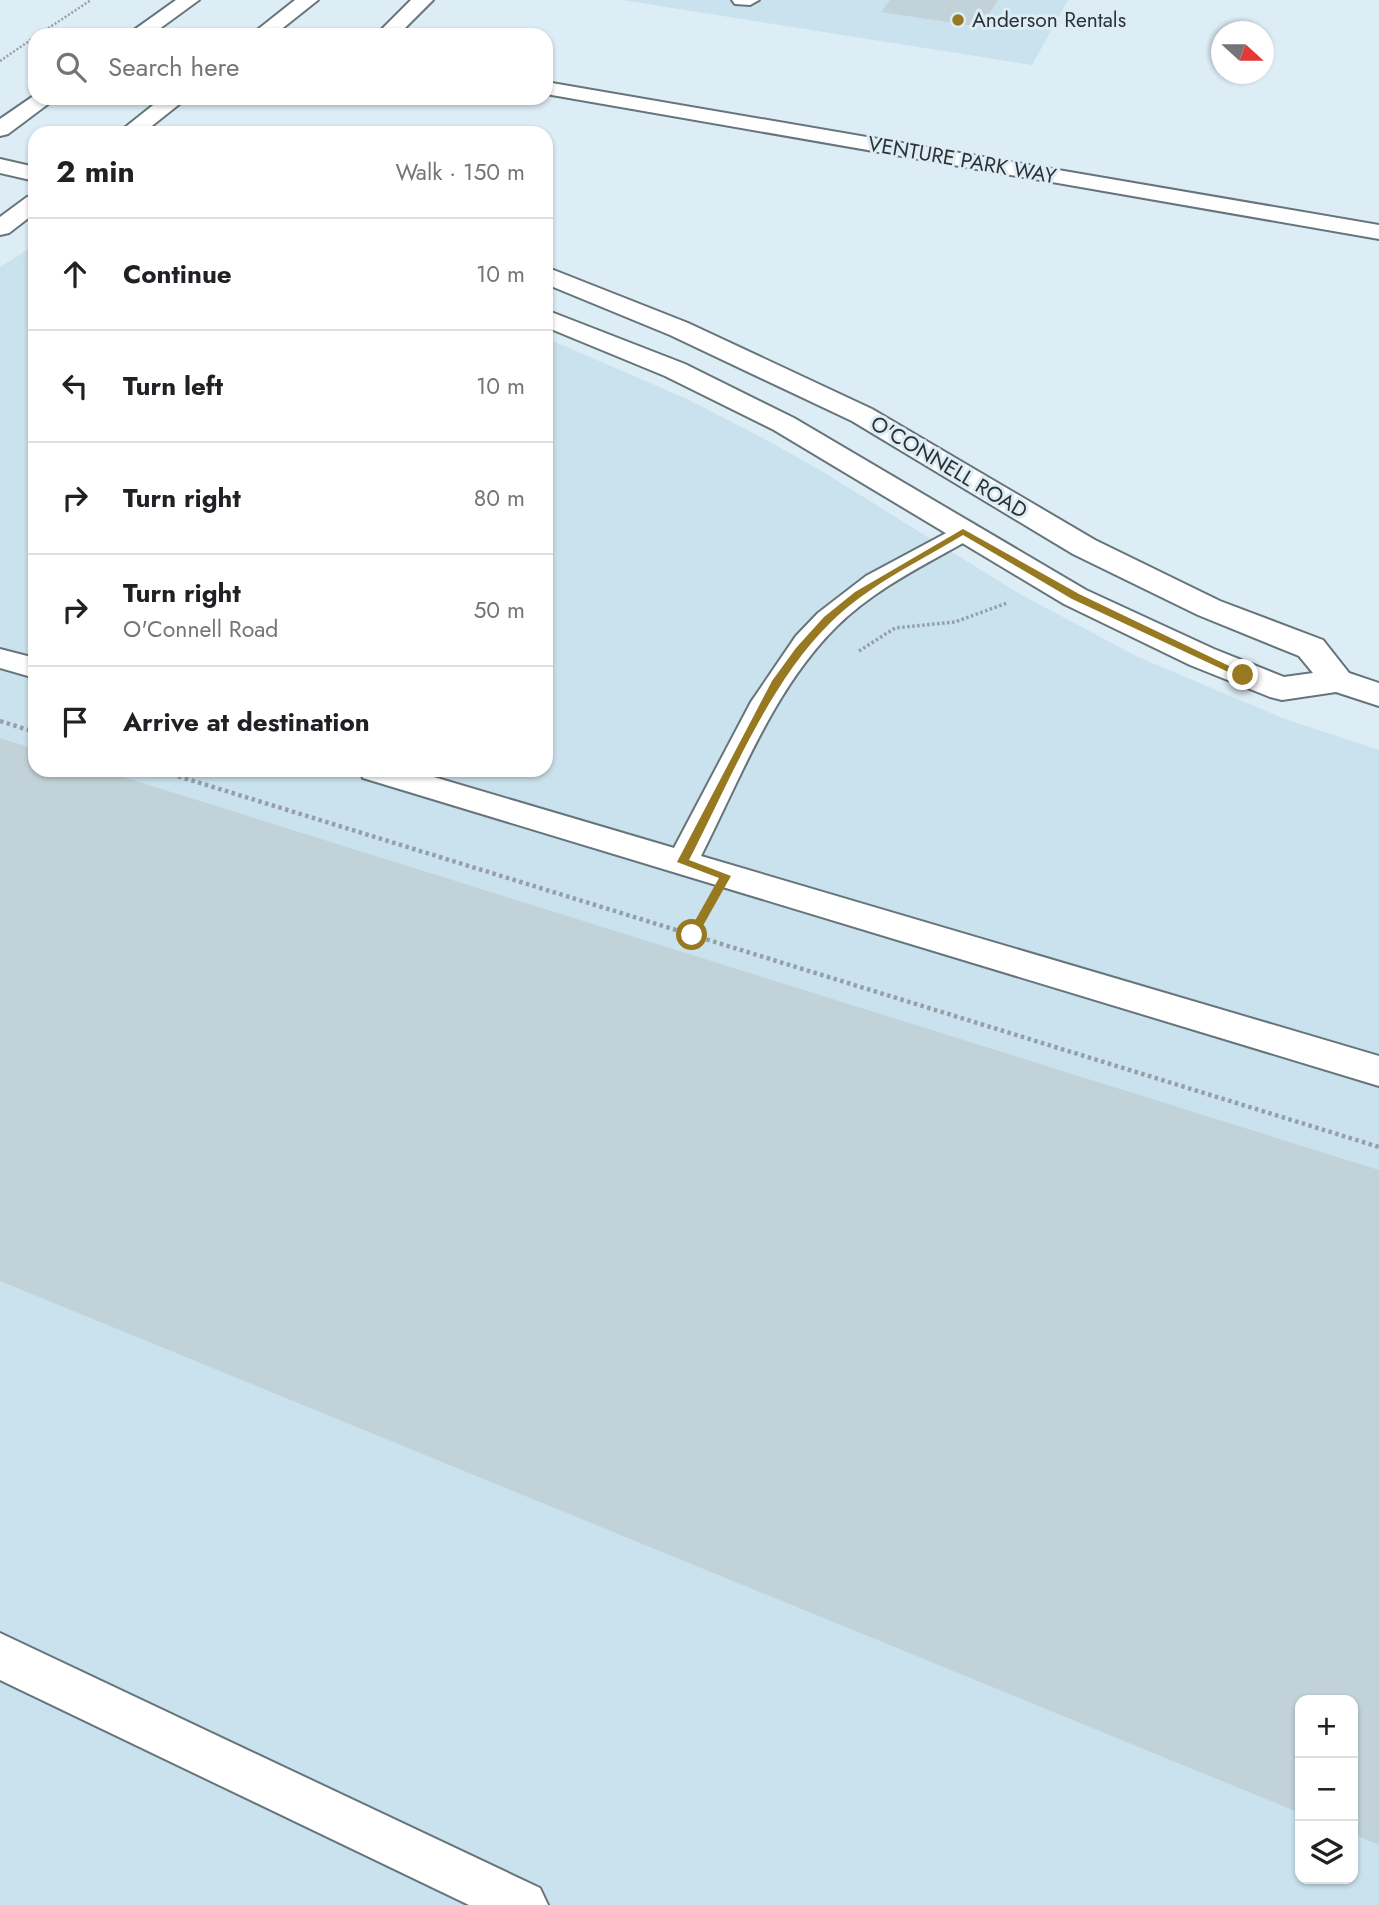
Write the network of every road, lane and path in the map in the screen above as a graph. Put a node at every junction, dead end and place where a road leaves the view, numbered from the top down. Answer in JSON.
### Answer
{"nodes":[{"id":1,"x":91,"y":0,"type":"edge"},
{"id":2,"x":189,"y":0,"type":"edge"},
{"id":3,"x":308,"y":0,"type":"edge"},
{"id":4,"x":424,"y":0,"type":"edge"},
{"id":5,"x":741,"y":0,"type":"edge"},
{"id":6,"x":750,"y":0,"type":"edge"},
{"id":7,"x":49,"y":28,"type":"edge"},
{"id":8,"x":147,"y":28,"type":"edge"},
{"id":9,"x":270,"y":28,"type":"edge"},
{"id":10,"x":394,"y":28,"type":"edge"},
{"id":11,"x":28,"y":42,"type":"edge"},
{"id":12,"x":0,"y":61,"type":"edge"},
{"id":13,"x":553,"y":89,"type":"edge"},
{"id":14,"x":35,"y":105,"type":"edge"},
{"id":15,"x":167,"y":105,"type":"edge"},
{"id":16,"x":138,"y":126,"type":"edge"},
{"id":17,"x":0,"y":129,"type":"edge"},
{"id":18,"x":0,"y":166,"type":"edge"},
{"id":19,"x":28,"y":172,"type":"edge"},
{"id":20,"x":28,"y":207,"type":"edge"},
{"id":21,"x":0,"y":228,"type":"edge"},
{"id":22,"x":1379,"y":232,"type":"edge"},
{"id":23,"x":553,"y":278,"type":"edge"},
{"id":24,"x":553,"y":321,"type":"edge"},
{"id":25,"x":963,"y":531,"type":"junction"},
{"id":26,"x":1007,"y":602,"type":"dead end"},
{"id":27,"x":856,"y":654,"type":"dead end"},
{"id":28,"x":0,"y":658,"type":"edge"},
{"id":29,"x":28,"y":666,"type":"edge"},
{"id":30,"x":1338,"y":681,"type":"junction"},
{"id":31,"x":1379,"y":695,"type":"edge"},
{"id":32,"x":0,"y":721,"type":"edge"},
{"id":33,"x":28,"y":730,"type":"edge"},
{"id":34,"x":181,"y":777,"type":"edge"},
{"id":35,"x":397,"y":777,"type":"edge"},
{"id":36,"x":682,"y":862,"type":"junction"},
{"id":37,"x":725,"y":876,"type":"junction"},
{"id":38,"x":692,"y":935,"type":"junction"},
{"id":39,"x":1379,"y":1071,"type":"edge"},
{"id":40,"x":1379,"y":1147,"type":"edge"},
{"id":41,"x":0,"y":1656,"type":"edge"},
{"id":42,"x":523,"y":1905,"type":"edge"}],
"edges":[{"from":1,"to":7,"type":"path"},
{"from":2,"to":8,"type":"street"},
{"from":3,"to":9,"type":"street"},
{"from":4,"to":10,"type":"street"},
{"from":5,"to":6,"type":"lane"},
{"from":11,"to":12,"type":"path"},
{"from":13,"to":22,"type":"street","name":"VENTURE PARK WAY"},
{"from":14,"to":17,"type":"street"},
{"from":15,"to":16,"type":"street"},
{"from":18,"to":19,"type":"street"},
{"from":20,"to":21,"type":"street"},
{"from":23,"to":30,"type":"street","name":"O'CONNELL ROAD"},
{"from":24,"to":25,"type":"street","name":"O'CONNELL ROAD"},
{"from":25,"to":30,"type":"street","name":"O'CONNELL ROAD"},
{"from":25,"to":36,"type":"lane"},
{"from":26,"to":27,"type":"path"},
{"from":28,"to":29,"type":"lane"},
{"from":30,"to":31,"type":"street","name":"O'CONNELL ROAD"},
{"from":32,"to":33,"type":"path"},
{"from":34,"to":38,"type":"path"},
{"from":35,"to":36,"type":"lane"},
{"from":36,"to":37,"type":"lane"},
{"from":37,"to":38,"type":"path"},
{"from":37,"to":39,"type":"lane"},
{"from":38,"to":40,"type":"path"},
{"from":41,"to":42,"type":"lane"}]}
